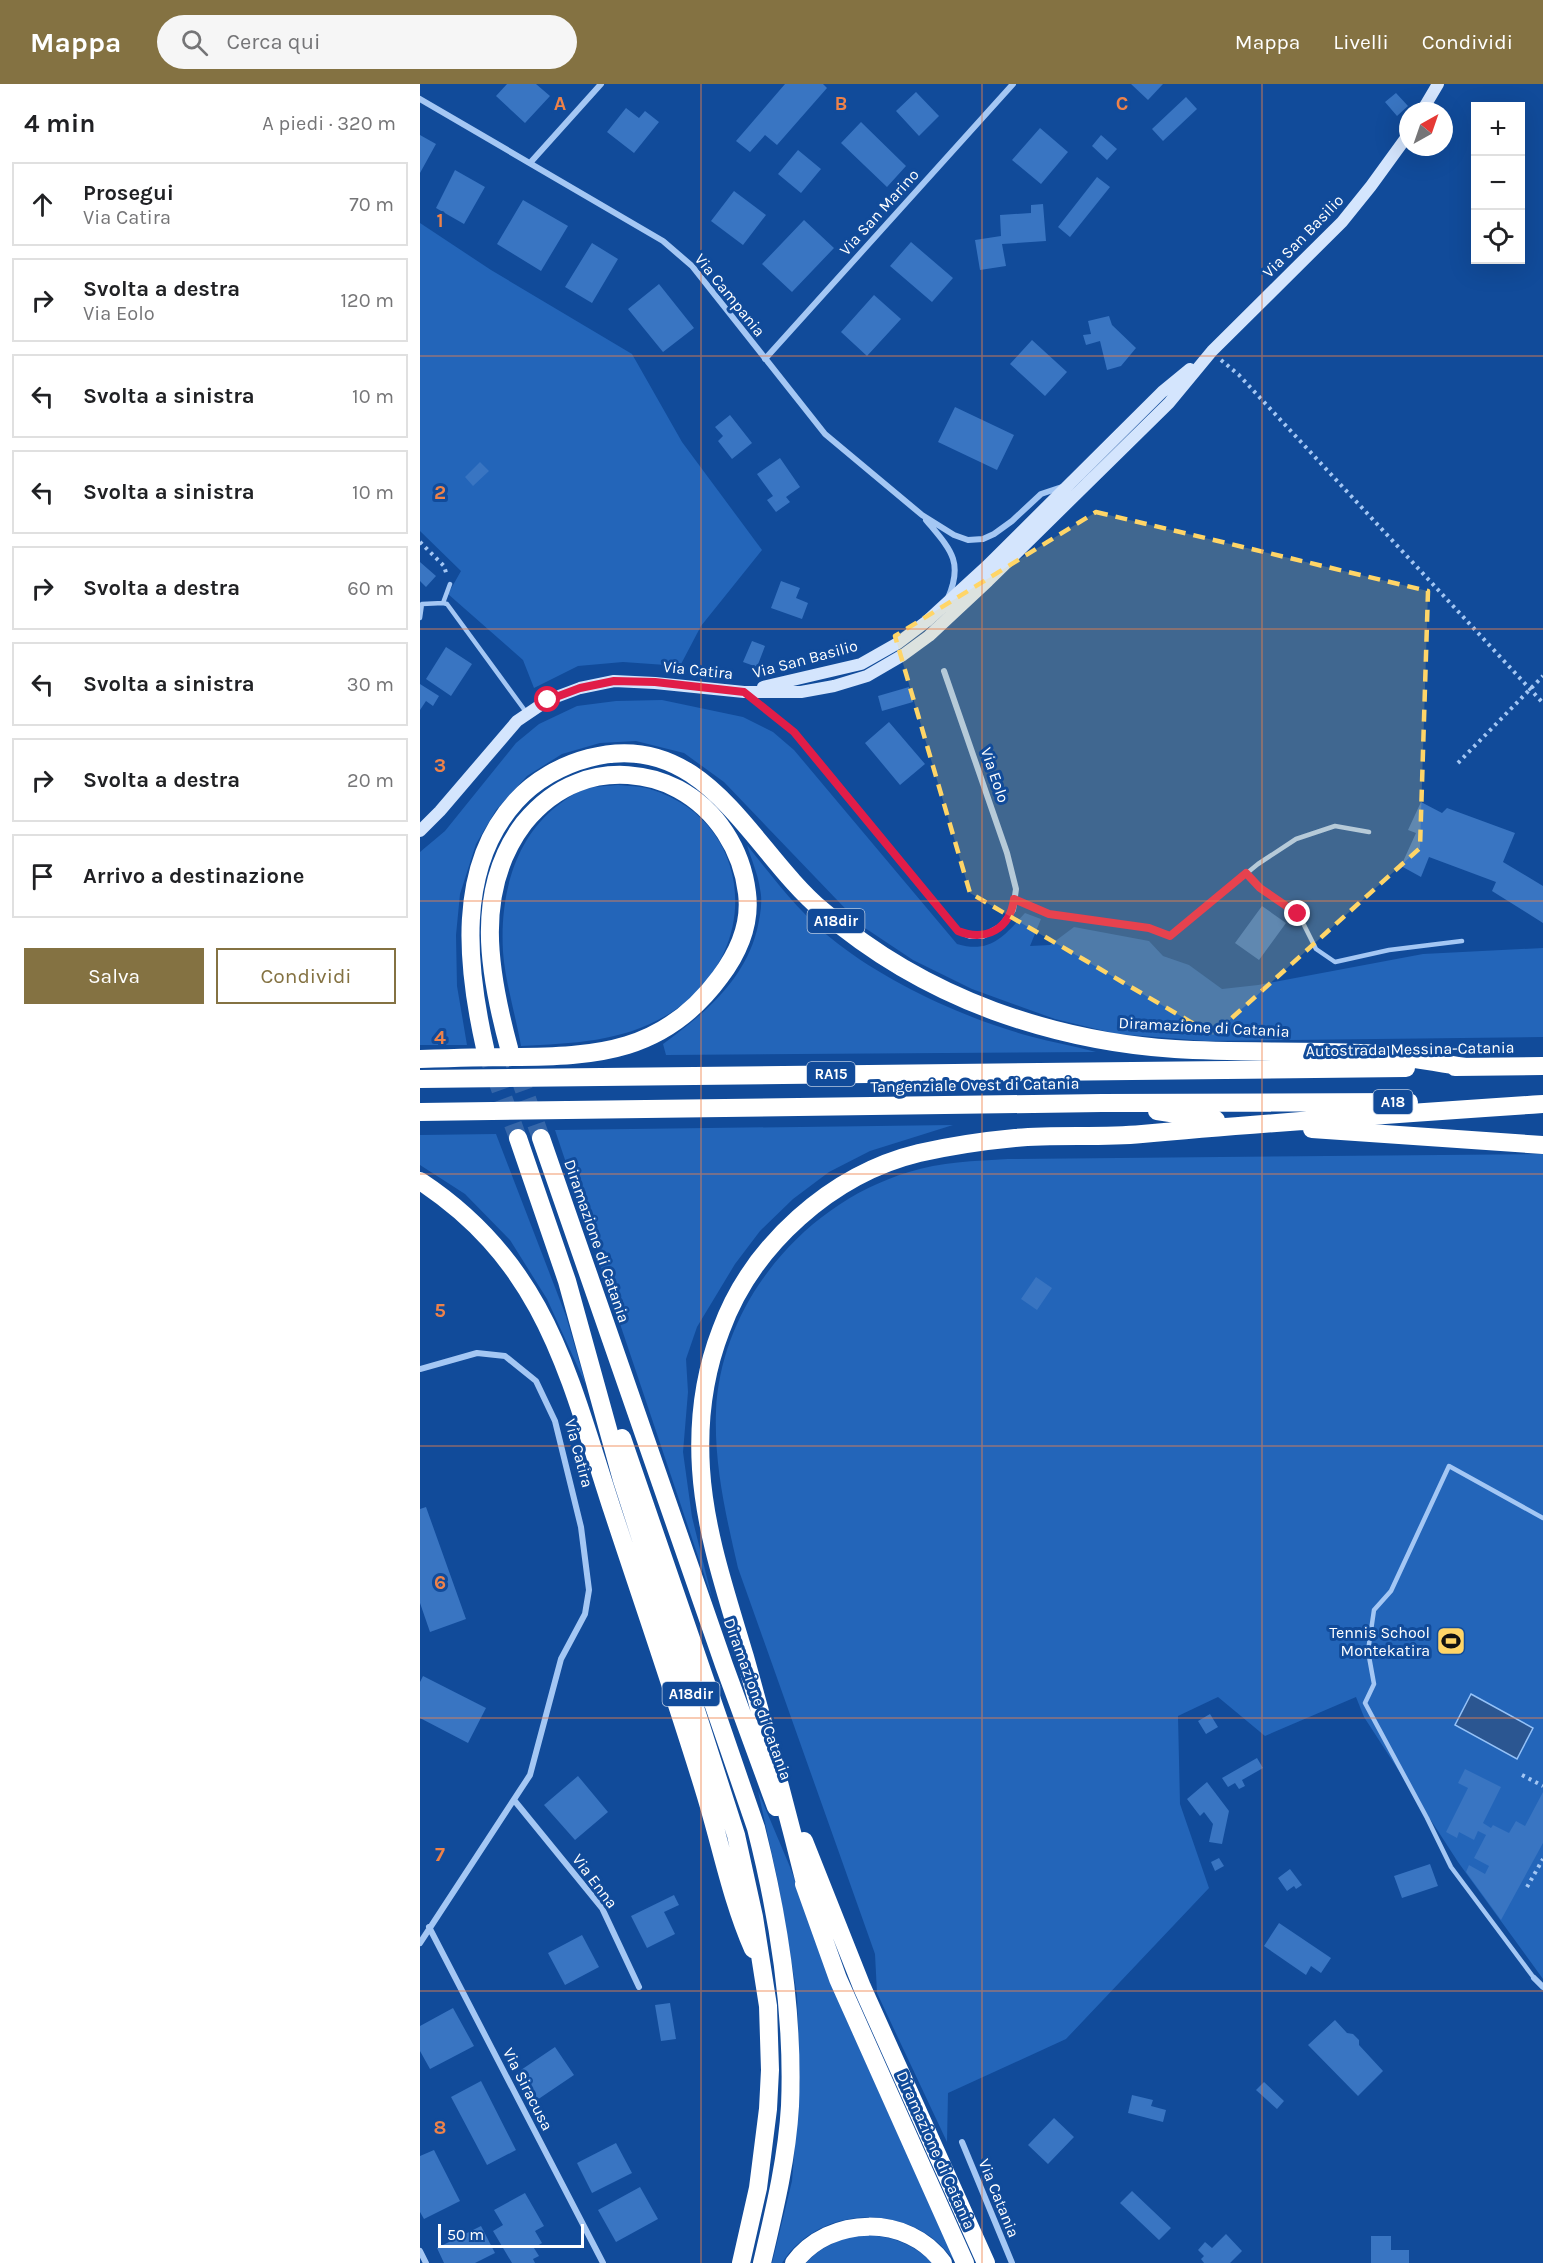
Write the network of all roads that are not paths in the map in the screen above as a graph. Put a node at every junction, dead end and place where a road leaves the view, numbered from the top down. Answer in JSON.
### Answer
{"nodes":[{"id":1,"x":601,"y":84,"type":"edge"},
{"id":2,"x":1013,"y":84,"type":"edge"},
{"id":3,"x":1438,"y":84,"type":"edge"},
{"id":4,"x":420,"y":99,"type":"edge"},
{"id":5,"x":1427,"y":102,"type":"edge"},
{"id":6,"x":1399,"y":147,"type":"edge"},
{"id":7,"x":530,"y":163,"type":"junction"},
{"id":8,"x":1212,"y":351,"type":"junction"},
{"id":9,"x":765,"y":359,"type":"junction"},
{"id":10,"x":1068,"y":485,"type":"junction"},
{"id":11,"x":922,"y":515,"type":"junction"},
{"id":12,"x":450,"y":584,"type":"road end"},
{"id":13,"x":443,"y":603,"type":"junction"},
{"id":14,"x":945,"y":605,"type":"junction"},
{"id":15,"x":420,"y":618,"type":"edge"},
{"id":16,"x":944,"y":671,"type":"dead end"},
{"id":17,"x":744,"y":692,"type":"junction"},
{"id":18,"x":528,"y":714,"type":"junction"},
{"id":19,"x":420,"y":831,"type":"edge"},
{"id":20,"x":1369,"y":832,"type":"dead end"},
{"id":21,"x":1246,"y":873,"type":"junction"},
{"id":22,"x":1014,"y":899,"type":"junction"},
{"id":23,"x":1462,"y":941,"type":"dead end"},
{"id":24,"x":486,"y":1048,"type":"tunnel mouth"},
{"id":25,"x":509,"y":1048,"type":"tunnel mouth"},
{"id":26,"x":420,"y":1059,"type":"edge"},
{"id":27,"x":1543,"y":1062,"type":"edge"},
{"id":28,"x":1543,"y":1066,"type":"edge"},
{"id":29,"x":1465,"y":1067,"type":"junction"},
{"id":30,"x":1518,"y":1067,"type":"junction"},
{"id":31,"x":1242,"y":1071,"type":"joint"},
{"id":32,"x":420,"y":1079,"type":"edge"},
{"id":33,"x":1243,"y":1102,"type":"joint"},
{"id":34,"x":1102,"y":1103,"type":"junction"},
{"id":35,"x":1543,"y":1103,"type":"edge"},
{"id":36,"x":420,"y":1112,"type":"edge"},
{"id":37,"x":1244,"y":1125,"type":"junction"},
{"id":38,"x":518,"y":1138,"type":"tunnel mouth"},
{"id":39,"x":541,"y":1138,"type":"tunnel mouth"},
{"id":40,"x":1543,"y":1144,"type":"edge"},
{"id":41,"x":420,"y":1181,"type":"edge"},
{"id":42,"x":567,"y":1281,"type":"junction"},
{"id":43,"x":420,"y":1370,"type":"edge"},
{"id":44,"x":1543,"y":1518,"type":"edge"},
{"id":45,"x":724,"y":1665,"type":"junction"},
{"id":46,"x":779,"y":1777,"type":"junction"},
{"id":47,"x":514,"y":1800,"type":"junction"},
{"id":48,"x":808,"y":1895,"type":"junction"},
{"id":49,"x":429,"y":1927,"type":"junction"},
{"id":50,"x":420,"y":1943,"type":"edge"},
{"id":51,"x":764,"y":1974,"type":"junction"},
{"id":52,"x":1534,"y":1978,"type":"joint"},
{"id":53,"x":639,"y":1987,"type":"dead end"},
{"id":54,"x":1543,"y":1987,"type":"edge"},
{"id":55,"x":962,"y":2142,"type":"dead end"},
{"id":56,"x":420,"y":2251,"type":"edge"},
{"id":57,"x":426,"y":2263,"type":"edge"},
{"id":58,"x":603,"y":2263,"type":"edge"},
{"id":59,"x":741,"y":2263,"type":"edge"},
{"id":60,"x":762,"y":2263,"type":"edge"},
{"id":61,"x":794,"y":2263,"type":"edge"},
{"id":62,"x":943,"y":2263,"type":"edge"},
{"id":63,"x":965,"y":2263,"type":"edge"},
{"id":64,"x":986,"y":2263,"type":"edge"},
{"id":65,"x":1011,"y":2263,"type":"edge"}],
"edges":[{"from":1,"to":7,"type":"street"},
{"from":2,"to":9,"type":"street","name":"Via San Marino"},
{"from":3,"to":5,"type":"street"},
{"from":4,"to":7,"type":"street","name":"Via Campania"},
{"from":6,"to":8,"type":"street","name":"Via San Basilio"},
{"from":7,"to":9,"type":"street","name":"Via Campania"},
{"from":8,"to":10,"type":"street","name":"Via San Basilio"},
{"from":8,"to":17,"type":"street","name":"Via San Basilio"},
{"from":9,"to":11,"type":"street","name":"Via Campania"},
{"from":10,"to":11,"type":"street"},
{"from":10,"to":14,"type":"street","name":"Via San Basilio"},
{"from":11,"to":14,"type":"street"},
{"from":12,"to":13,"type":"lane"},
{"from":13,"to":15,"type":"lane"},
{"from":13,"to":18,"type":"lane"},
{"from":14,"to":17,"type":"street","name":"Via San Basilio"},
{"from":16,"to":22,"type":"street","name":"Via Eolo"},
{"from":17,"to":18,"type":"street","name":"Via Catira"},
{"from":17,"to":22,"type":"street"},
{"from":18,"to":19,"type":"street","name":"Via Catira"},
{"from":20,"to":21,"type":"lane"},
{"from":21,"to":22,"type":"lane"},
{"from":21,"to":23,"type":"lane"},
{"from":24,"to":29,"type":"highway","name":"Diramazione di Catania","number":"A18dir"},
{"from":25,"to":26,"type":"highway"},
{"from":27,"to":30,"type":"highway"},
{"from":28,"to":30,"type":"highway","name":"Autostrada Messina-Catania","number":"A18"},
{"from":29,"to":30,"type":"highway","name":"Autostrada Messina-Catania","number":"A18"},
{"from":29,"to":31,"type":"highway","name":"Autostrada Messina-Catania","number":"A18"},
{"from":31,"to":32,"type":"highway","name":"Tangenziale Ovest di Catania","number":"RA15"},
{"from":33,"to":34,"type":"highway","name":"Tangenziale Ovest di Catania","number":"RA15"},
{"from":33,"to":35,"type":"highway","number":"A18"},
{"from":34,"to":36,"type":"highway","name":"Tangenziale Ovest di Catania","number":"RA15"},
{"from":34,"to":37,"type":"highway"},
{"from":35,"to":37,"type":"highway"},
{"from":37,"to":40,"type":"highway"},
{"from":37,"to":46,"type":"highway"},
{"from":38,"to":42,"type":"highway","number":"A18dir"},
{"from":39,"to":45,"type":"highway","name":"Diramazione di Catania","number":"A18dir"},
{"from":41,"to":51,"type":"highway"},
{"from":42,"to":51,"type":"highway","number":"A18dir"},
{"from":42,"to":60,"type":"highway"},
{"from":43,"to":47,"type":"street","name":"Via Catira"},
{"from":44,"to":52,"type":"lane"},
{"from":45,"to":46,"type":"highway"},
{"from":45,"to":48,"type":"highway","name":"Diramazione di Catania","number":"A18dir"},
{"from":46,"to":48,"type":"highway"},
{"from":46,"to":64,"type":"highway"},
{"from":47,"to":49,"type":"street"},
{"from":47,"to":53,"type":"street","name":"Via Enna"},
{"from":48,"to":63,"type":"highway","name":"Diramazione di Catania","number":"A18dir"},
{"from":49,"to":50,"type":"street"},
{"from":49,"to":58,"type":"street","name":"Via Siracusa"},
{"from":51,"to":59,"type":"highway","number":"A18dir"},
{"from":52,"to":54,"type":"street"},
{"from":55,"to":65,"type":"street","name":"Via Catania"},
{"from":56,"to":57,"type":"street"},
{"from":61,"to":62,"type":"highway"}]}
